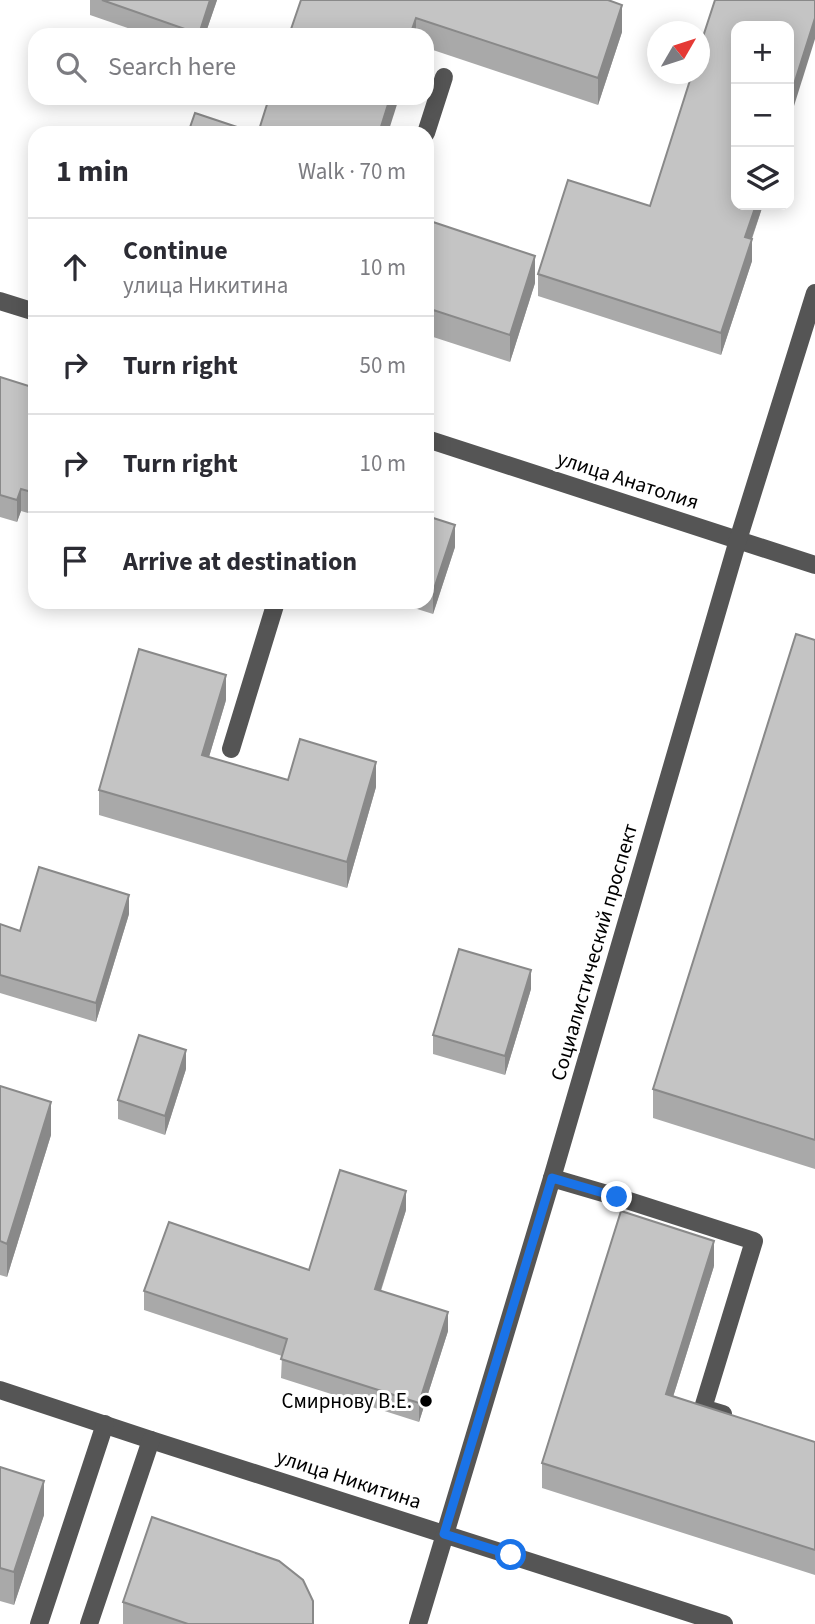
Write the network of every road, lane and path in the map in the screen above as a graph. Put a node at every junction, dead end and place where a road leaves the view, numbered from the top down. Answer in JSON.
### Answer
{"nodes":[{"id":1,"x":444,"y":77,"type":"dead end"},
{"id":2,"x":428,"y":126,"type":"edge"},
{"id":3,"x":815,"y":293,"type":"edge"},
{"id":4,"x":0,"y":301,"type":"edge"},
{"id":5,"x":28,"y":311,"type":"edge"},
{"id":6,"x":434,"y":441,"type":"edge"},
{"id":7,"x":738,"y":540,"type":"junction"},
{"id":8,"x":815,"y":565,"type":"edge"},
{"id":9,"x":274,"y":609,"type":"edge"},
{"id":10,"x":231,"y":749,"type":"dead end"},
{"id":11,"x":552,"y":1178,"type":"junction"},
{"id":12,"x":0,"y":1390,"type":"edge"},
{"id":13,"x":741,"y":1420,"type":"edge"},
{"id":14,"x":105,"y":1424,"type":"junction"},
{"id":15,"x":151,"y":1440,"type":"junction"},
{"id":16,"x":444,"y":1534,"type":"junction"},
{"id":17,"x":38,"y":1624,"type":"edge"},
{"id":18,"x":89,"y":1624,"type":"edge"},
{"id":19,"x":418,"y":1624,"type":"edge"},
{"id":20,"x":724,"y":1624,"type":"edge"}],
"edges":[{"from":1,"to":2,"type":"street"},
{"from":3,"to":7,"type":"street","name":"Социалистический проспект"},
{"from":4,"to":5,"type":"street"},
{"from":6,"to":7,"type":"street","name":"улица Анатолия"},
{"from":7,"to":8,"type":"street","name":"улица Анатолия"},
{"from":7,"to":11,"type":"street","name":"Социалистический проспект"},
{"from":9,"to":10,"type":"street"},
{"from":11,"to":13,"type":"street"},
{"from":11,"to":16,"type":"street","name":"Социалистический проспект"},
{"from":12,"to":14,"type":"street","name":"улица Никитина"},
{"from":14,"to":15,"type":"street","name":"улица Никитина"},
{"from":14,"to":17,"type":"street"},
{"from":15,"to":16,"type":"street","name":"улица Никитина"},
{"from":15,"to":18,"type":"street"},
{"from":16,"to":19,"type":"street","name":"Социалистический проспект"},
{"from":16,"to":20,"type":"street","name":"улица Никитина"}]}
